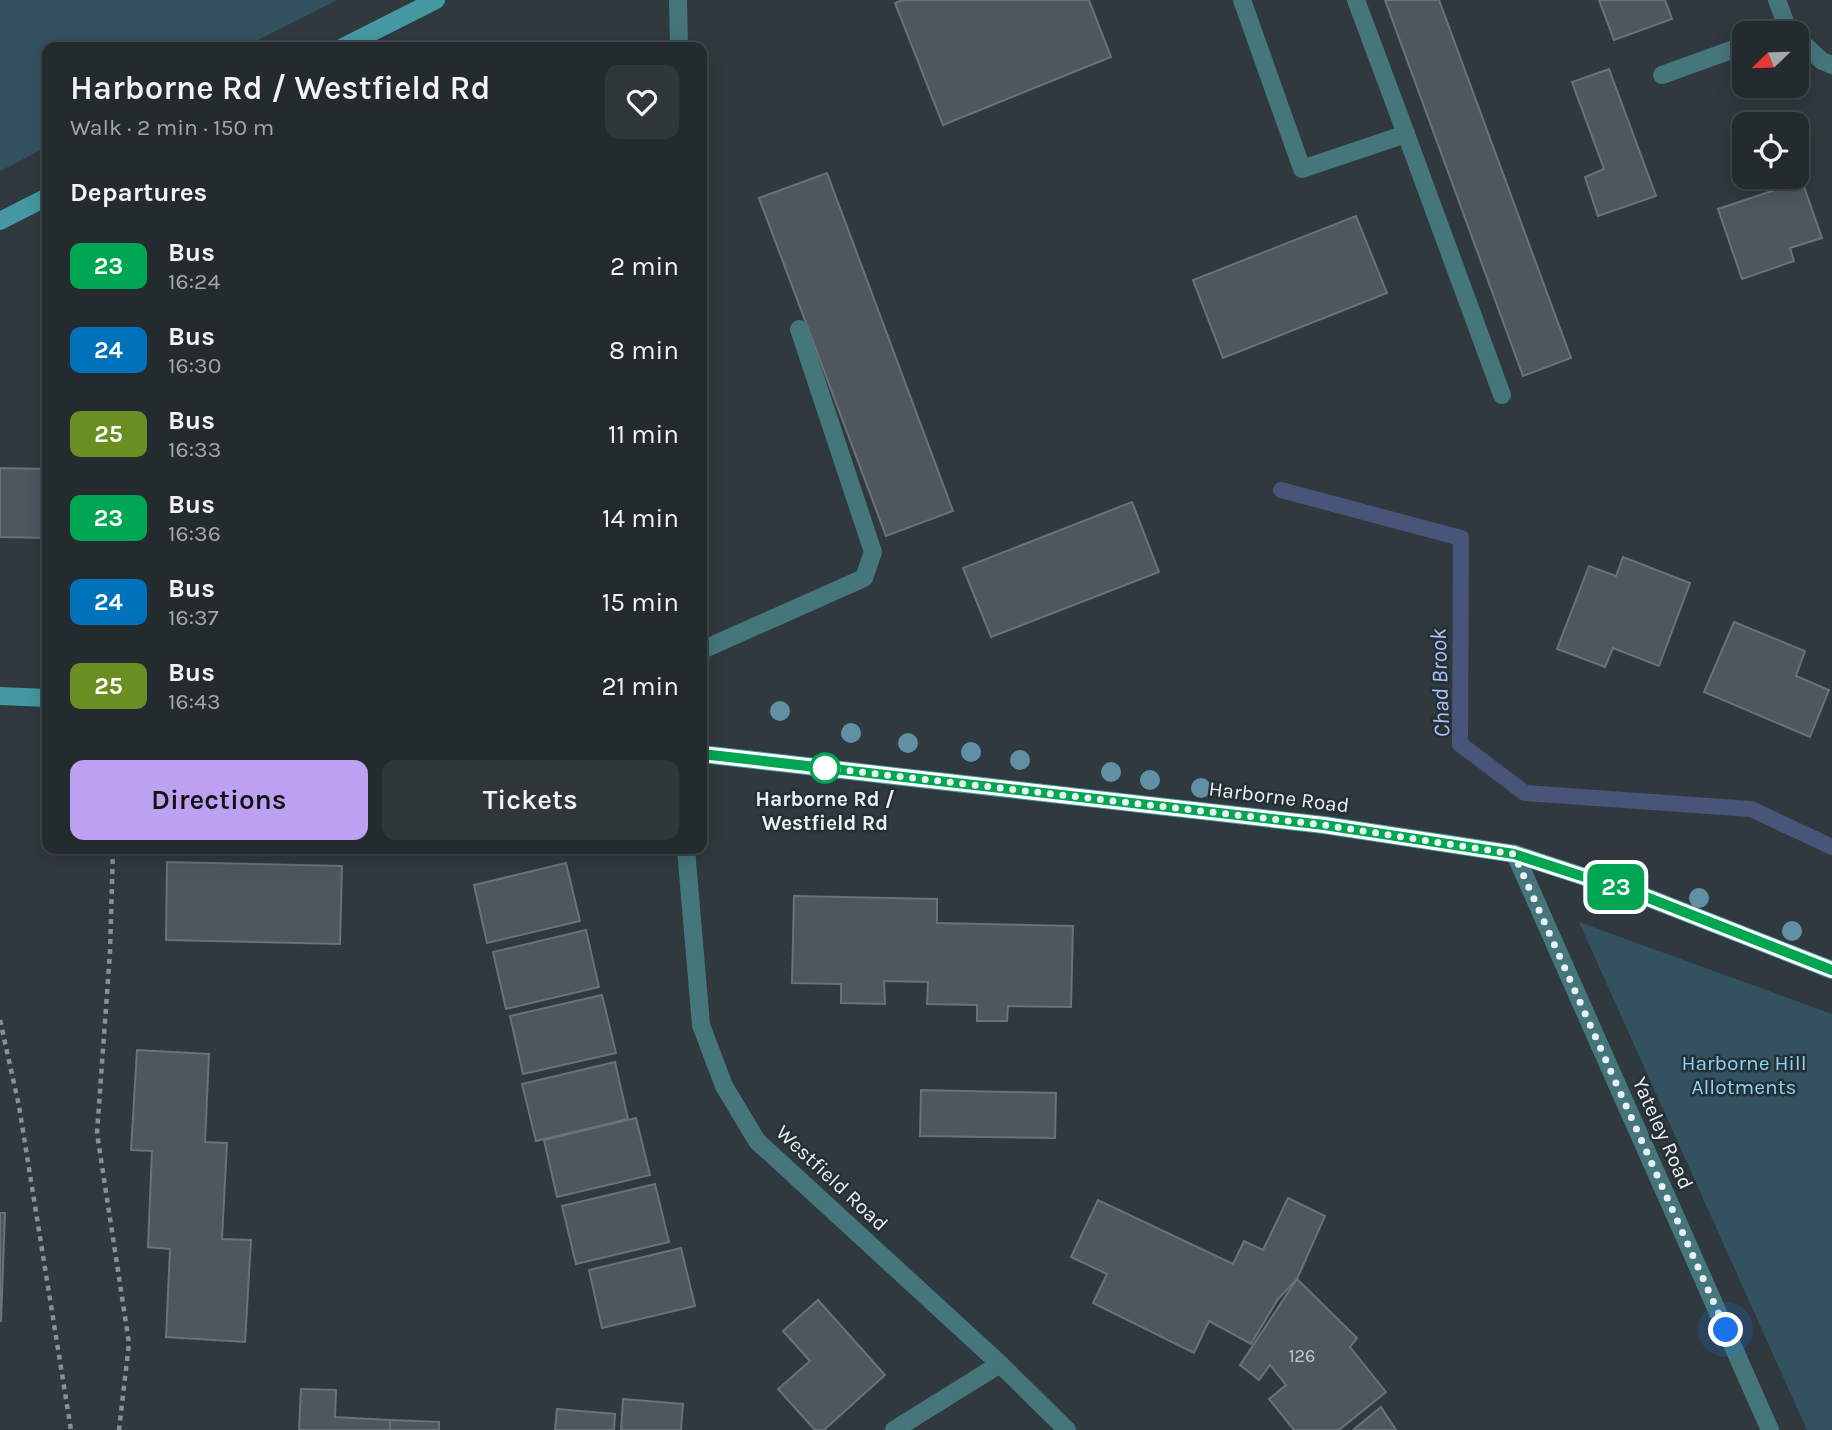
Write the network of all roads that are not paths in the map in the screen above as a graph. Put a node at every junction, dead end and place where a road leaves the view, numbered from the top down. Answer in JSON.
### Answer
{"nodes":[{"id":1,"x":436,"y":0,"type":"edge"},
{"id":2,"x":678,"y":0,"type":"edge"},
{"id":3,"x":1242,"y":0,"type":"edge"},
{"id":4,"x":1356,"y":0,"type":"edge"},
{"id":5,"x":1777,"y":0,"type":"edge"},
{"id":6,"x":1784,"y":21,"type":"edge"},
{"id":7,"x":353,"y":42,"type":"edge"},
{"id":8,"x":679,"y":42,"type":"edge"},
{"id":9,"x":1732,"y":50,"type":"edge"},
{"id":10,"x":1810,"y":51,"type":"edge"},
{"id":11,"x":1832,"y":65,"type":"edge"},
{"id":12,"x":1662,"y":75,"type":"dead end"},
{"id":13,"x":1406,"y":134,"type":"junction"},
{"id":14,"x":42,"y":201,"type":"edge"},
{"id":15,"x":0,"y":222,"type":"edge"},
{"id":16,"x":799,"y":329,"type":"dead end"},
{"id":17,"x":1503,"y":395,"type":"dead end"},
{"id":18,"x":707,"y":648,"type":"edge"},
{"id":19,"x":0,"y":696,"type":"edge"},
{"id":20,"x":42,"y":698,"type":"edge"},
{"id":21,"x":707,"y":755,"type":"edge"},
{"id":22,"x":686,"y":854,"type":"edge"},
{"id":23,"x":1514,"y":854,"type":"junction"},
{"id":24,"x":1832,"y":970,"type":"edge"},
{"id":25,"x":1000,"y":1364,"type":"junction"},
{"id":26,"x":894,"y":1430,"type":"edge"},
{"id":27,"x":1066,"y":1430,"type":"edge"},
{"id":28,"x":1770,"y":1430,"type":"edge"}],
"edges":[{"from":1,"to":7,"type":"main road"},
{"from":2,"to":8,"type":"street"},
{"from":3,"to":13,"type":"street"},
{"from":4,"to":13,"type":"street"},
{"from":5,"to":6,"type":"street"},
{"from":9,"to":12,"type":"street"},
{"from":10,"to":11,"type":"street"},
{"from":13,"to":17,"type":"street"},
{"from":14,"to":15,"type":"main road"},
{"from":16,"to":18,"type":"street"},
{"from":19,"to":20,"type":"main road"},
{"from":21,"to":23,"type":"main road","name":"Harborne Road"},
{"from":22,"to":25,"type":"street","name":"Westfield Road"},
{"from":23,"to":24,"type":"main road","name":"Harborne Road"},
{"from":23,"to":28,"type":"street","name":"Yateley Road"},
{"from":25,"to":26,"type":"street"},
{"from":25,"to":27,"type":"street","name":"Westfield Road"}]}
